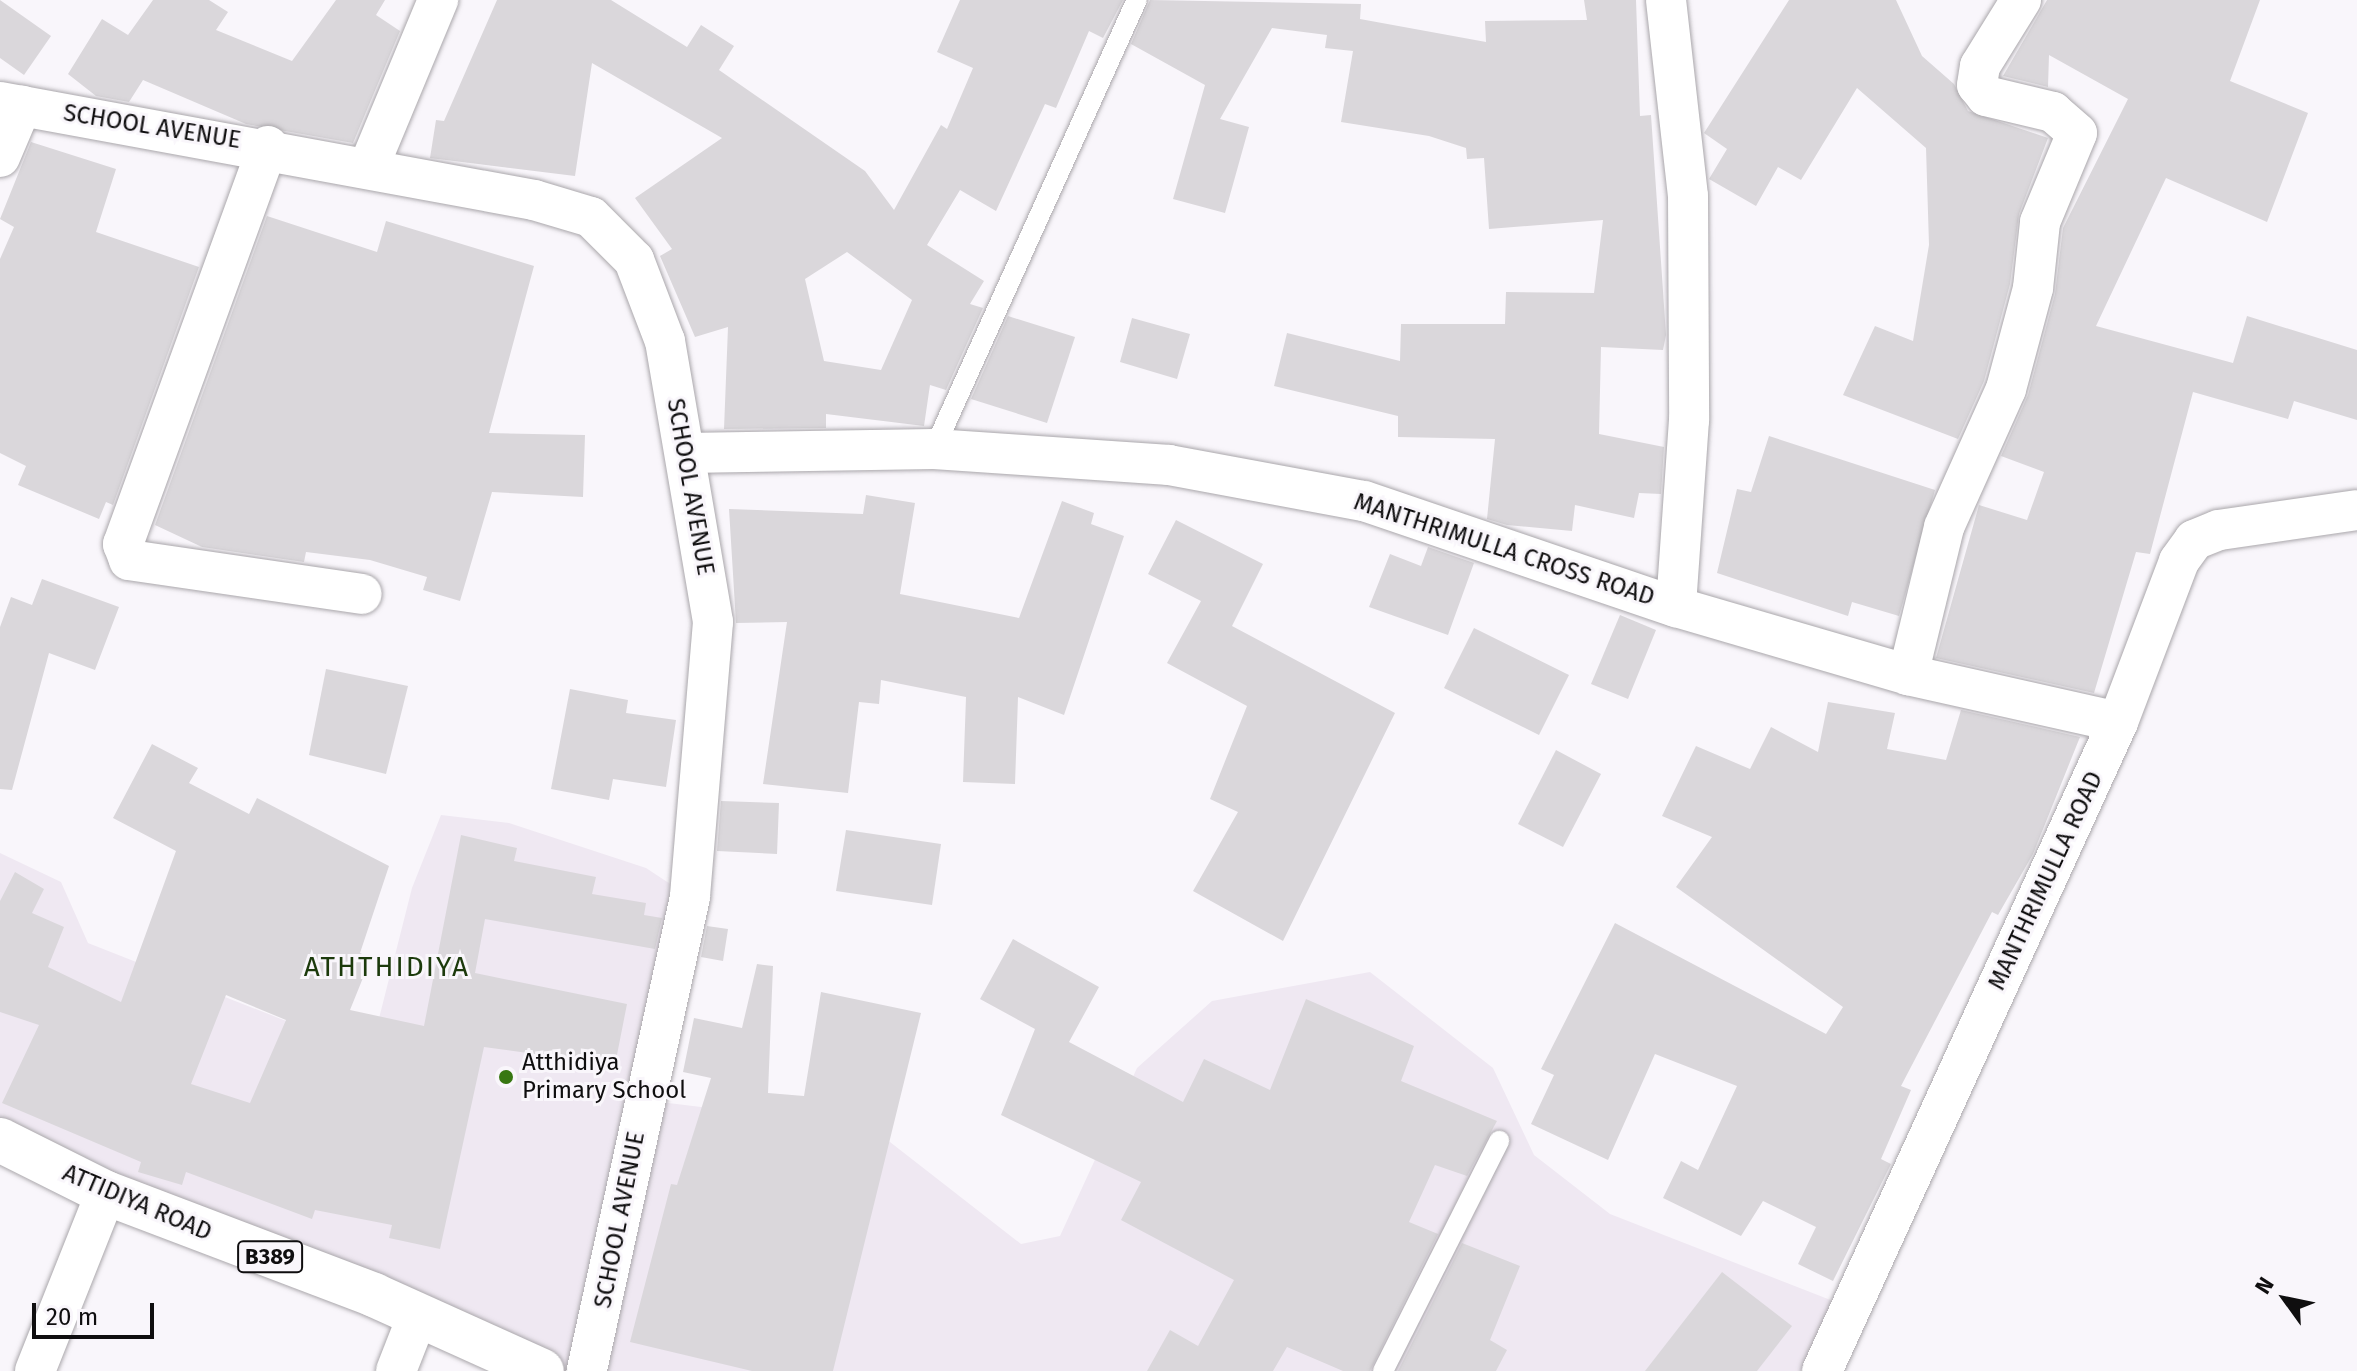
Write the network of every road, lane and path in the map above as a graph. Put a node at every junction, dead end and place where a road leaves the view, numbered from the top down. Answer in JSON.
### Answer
{"nodes":[{"id":1,"x":438,"y":0,"type":"edge"},
{"id":2,"x":1137,"y":0,"type":"edge"},
{"id":3,"x":1666,"y":0,"type":"edge"},
{"id":4,"x":2021,"y":0,"type":"edge"},
{"id":5,"x":11,"y":103,"type":"edge"},
{"id":6,"x":268,"y":146,"type":"junction"},
{"id":7,"x":0,"y":157,"type":"edge"},
{"id":8,"x":369,"y":166,"type":"junction"},
{"id":9,"x":934,"y":449,"type":"junction"},
{"id":10,"x":685,"y":453,"type":"junction"},
{"id":11,"x":2357,"y":510,"type":"edge"},
{"id":12,"x":362,"y":594,"type":"dead end"},
{"id":13,"x":1676,"y":607,"type":"junction"},
{"id":14,"x":1908,"y":675,"type":"junction"},
{"id":15,"x":2118,"y":722,"type":"junction"},
{"id":16,"x":0,"y":1140,"type":"edge"},
{"id":17,"x":1499,"y":1141,"type":"dead end"},
{"id":18,"x":106,"y":1193,"type":"junction"},
{"id":19,"x":418,"y":1315,"type":"junction"},
{"id":20,"x":35,"y":1371,"type":"edge"},
{"id":21,"x":396,"y":1371,"type":"edge"},
{"id":22,"x":542,"y":1371,"type":"edge"},
{"id":23,"x":587,"y":1371,"type":"edge"},
{"id":24,"x":1383,"y":1371,"type":"edge"},
{"id":25,"x":1822,"y":1371,"type":"edge"}],
"edges":[{"from":1,"to":8,"type":"street"},
{"from":2,"to":9,"type":"lane"},
{"from":3,"to":13,"type":"street"},
{"from":4,"to":14,"type":"street"},
{"from":5,"to":6,"type":"street","name":"SCHOOL AVENUE"},
{"from":5,"to":7,"type":"street"},
{"from":6,"to":8,"type":"street","name":"SCHOOL AVENUE"},
{"from":6,"to":12,"type":"street"},
{"from":8,"to":10,"type":"street","name":"SCHOOL AVENUE"},
{"from":9,"to":10,"type":"street","name":"MANTHRIMULLA CROSS ROAD"},
{"from":9,"to":13,"type":"street","name":"MANTHRIMULLA CROSS ROAD"},
{"from":10,"to":23,"type":"street","name":"SCHOOL AVENUE"},
{"from":11,"to":15,"type":"street","name":"MANTHRIMULLA ROAD"},
{"from":13,"to":14,"type":"street","name":"MANTHRIMULLA CROSS ROAD"},
{"from":14,"to":15,"type":"street","name":"MANTHRIMULLA CROSS ROAD"},
{"from":15,"to":25,"type":"street","name":"MANTHRIMULLA ROAD"},
{"from":16,"to":18,"type":"main road","name":"ATTIDIYA ROAD","number":"B389"},
{"from":17,"to":24,"type":"lane"},
{"from":18,"to":19,"type":"main road","name":"ATTIDIYA ROAD","number":"B389"},
{"from":18,"to":20,"type":"street"},
{"from":19,"to":21,"type":"street"},
{"from":19,"to":22,"type":"main road","name":"ATTIDIYA ROAD","number":"B389"}]}
